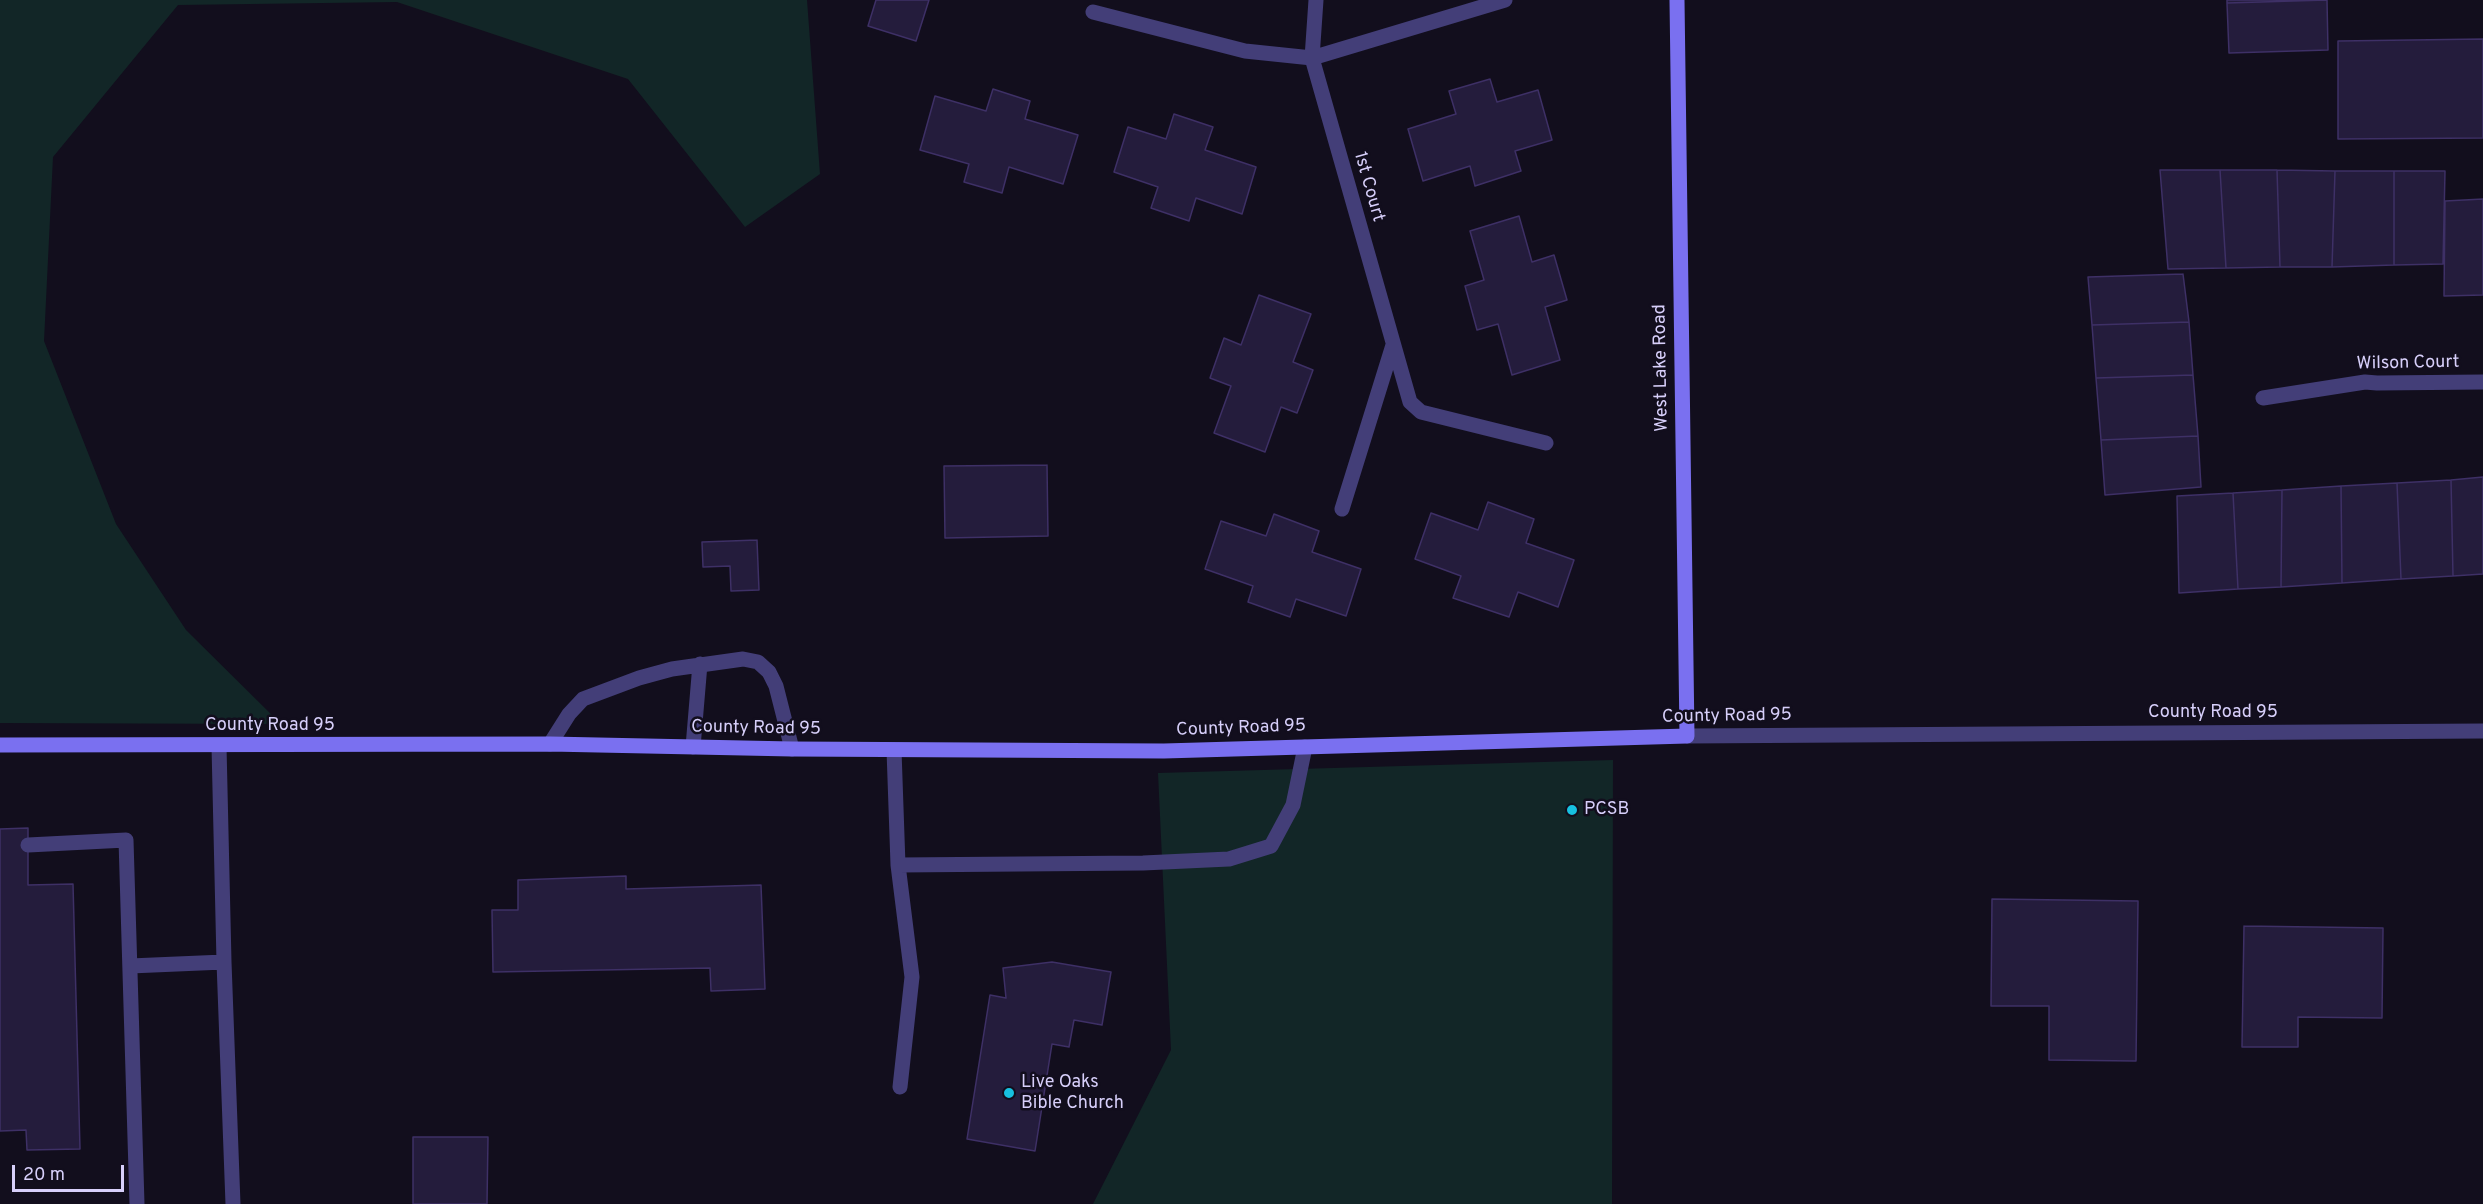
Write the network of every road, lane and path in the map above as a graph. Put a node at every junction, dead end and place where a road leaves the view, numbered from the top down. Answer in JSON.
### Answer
{"nodes":[{"id":1,"x":1316,"y":0,"type":"edge"},
{"id":2,"x":1505,"y":0,"type":"edge"},
{"id":3,"x":1677,"y":0,"type":"edge"},
{"id":4,"x":1093,"y":12,"type":"dead end"},
{"id":5,"x":1312,"y":58,"type":"junction"},
{"id":6,"x":1393,"y":345,"type":"junction"},
{"id":7,"x":2483,"y":382,"type":"edge"},
{"id":8,"x":2263,"y":398,"type":"dead end"},
{"id":9,"x":1546,"y":443,"type":"dead end"},
{"id":10,"x":1342,"y":510,"type":"dead end"},
{"id":11,"x":700,"y":664,"type":"junction"},
{"id":12,"x":2483,"y":731,"type":"edge"},
{"id":13,"x":1687,"y":736,"type":"junction"},
{"id":14,"x":550,"y":744,"type":"junction"},
{"id":15,"x":0,"y":745,"type":"edge"},
{"id":16,"x":219,"y":746,"type":"junction"},
{"id":17,"x":693,"y":747,"type":"junction"},
{"id":18,"x":1305,"y":747,"type":"junction"},
{"id":19,"x":792,"y":749,"type":"junction"},
{"id":20,"x":894,"y":750,"type":"junction"},
{"id":21,"x":28,"y":845,"type":"dead end"},
{"id":22,"x":898,"y":865,"type":"junction"},
{"id":23,"x":224,"y":962,"type":"junction"},
{"id":24,"x":130,"y":966,"type":"junction"},
{"id":25,"x":900,"y":1087,"type":"dead end"},
{"id":26,"x":137,"y":1204,"type":"edge"},
{"id":27,"x":233,"y":1204,"type":"edge"}],
"edges":[{"from":1,"to":5,"type":"street","name":"1st Court"},
{"from":2,"to":5,"type":"street"},
{"from":3,"to":13,"type":"street","name":"West Lake Road"},
{"from":4,"to":5,"type":"street"},
{"from":5,"to":6,"type":"street","name":"1st Court"},
{"from":6,"to":9,"type":"street","name":"1st Court"},
{"from":6,"to":10,"type":"street"},
{"from":7,"to":8,"type":"street","name":"Wilson Court"},
{"from":11,"to":14,"type":"street"},
{"from":11,"to":17,"type":"street"},
{"from":11,"to":19,"type":"street"},
{"from":12,"to":13,"type":"street","name":"County Road 95"},
{"from":13,"to":18,"type":"street","name":"County Road 95"},
{"from":14,"to":16,"type":"street","name":"County Road 95"},
{"from":14,"to":17,"type":"street","name":"County Road 95"},
{"from":15,"to":16,"type":"street","name":"County Road 95"},
{"from":16,"to":23,"type":"street"},
{"from":17,"to":19,"type":"street","name":"County Road 95"},
{"from":18,"to":20,"type":"street","name":"County Road 95"},
{"from":18,"to":22,"type":"street"},
{"from":19,"to":20,"type":"street","name":"County Road 95"},
{"from":20,"to":22,"type":"street"},
{"from":21,"to":24,"type":"street"},
{"from":22,"to":25,"type":"street"},
{"from":23,"to":24,"type":"street"},
{"from":23,"to":27,"type":"street"},
{"from":24,"to":26,"type":"street"}]}
